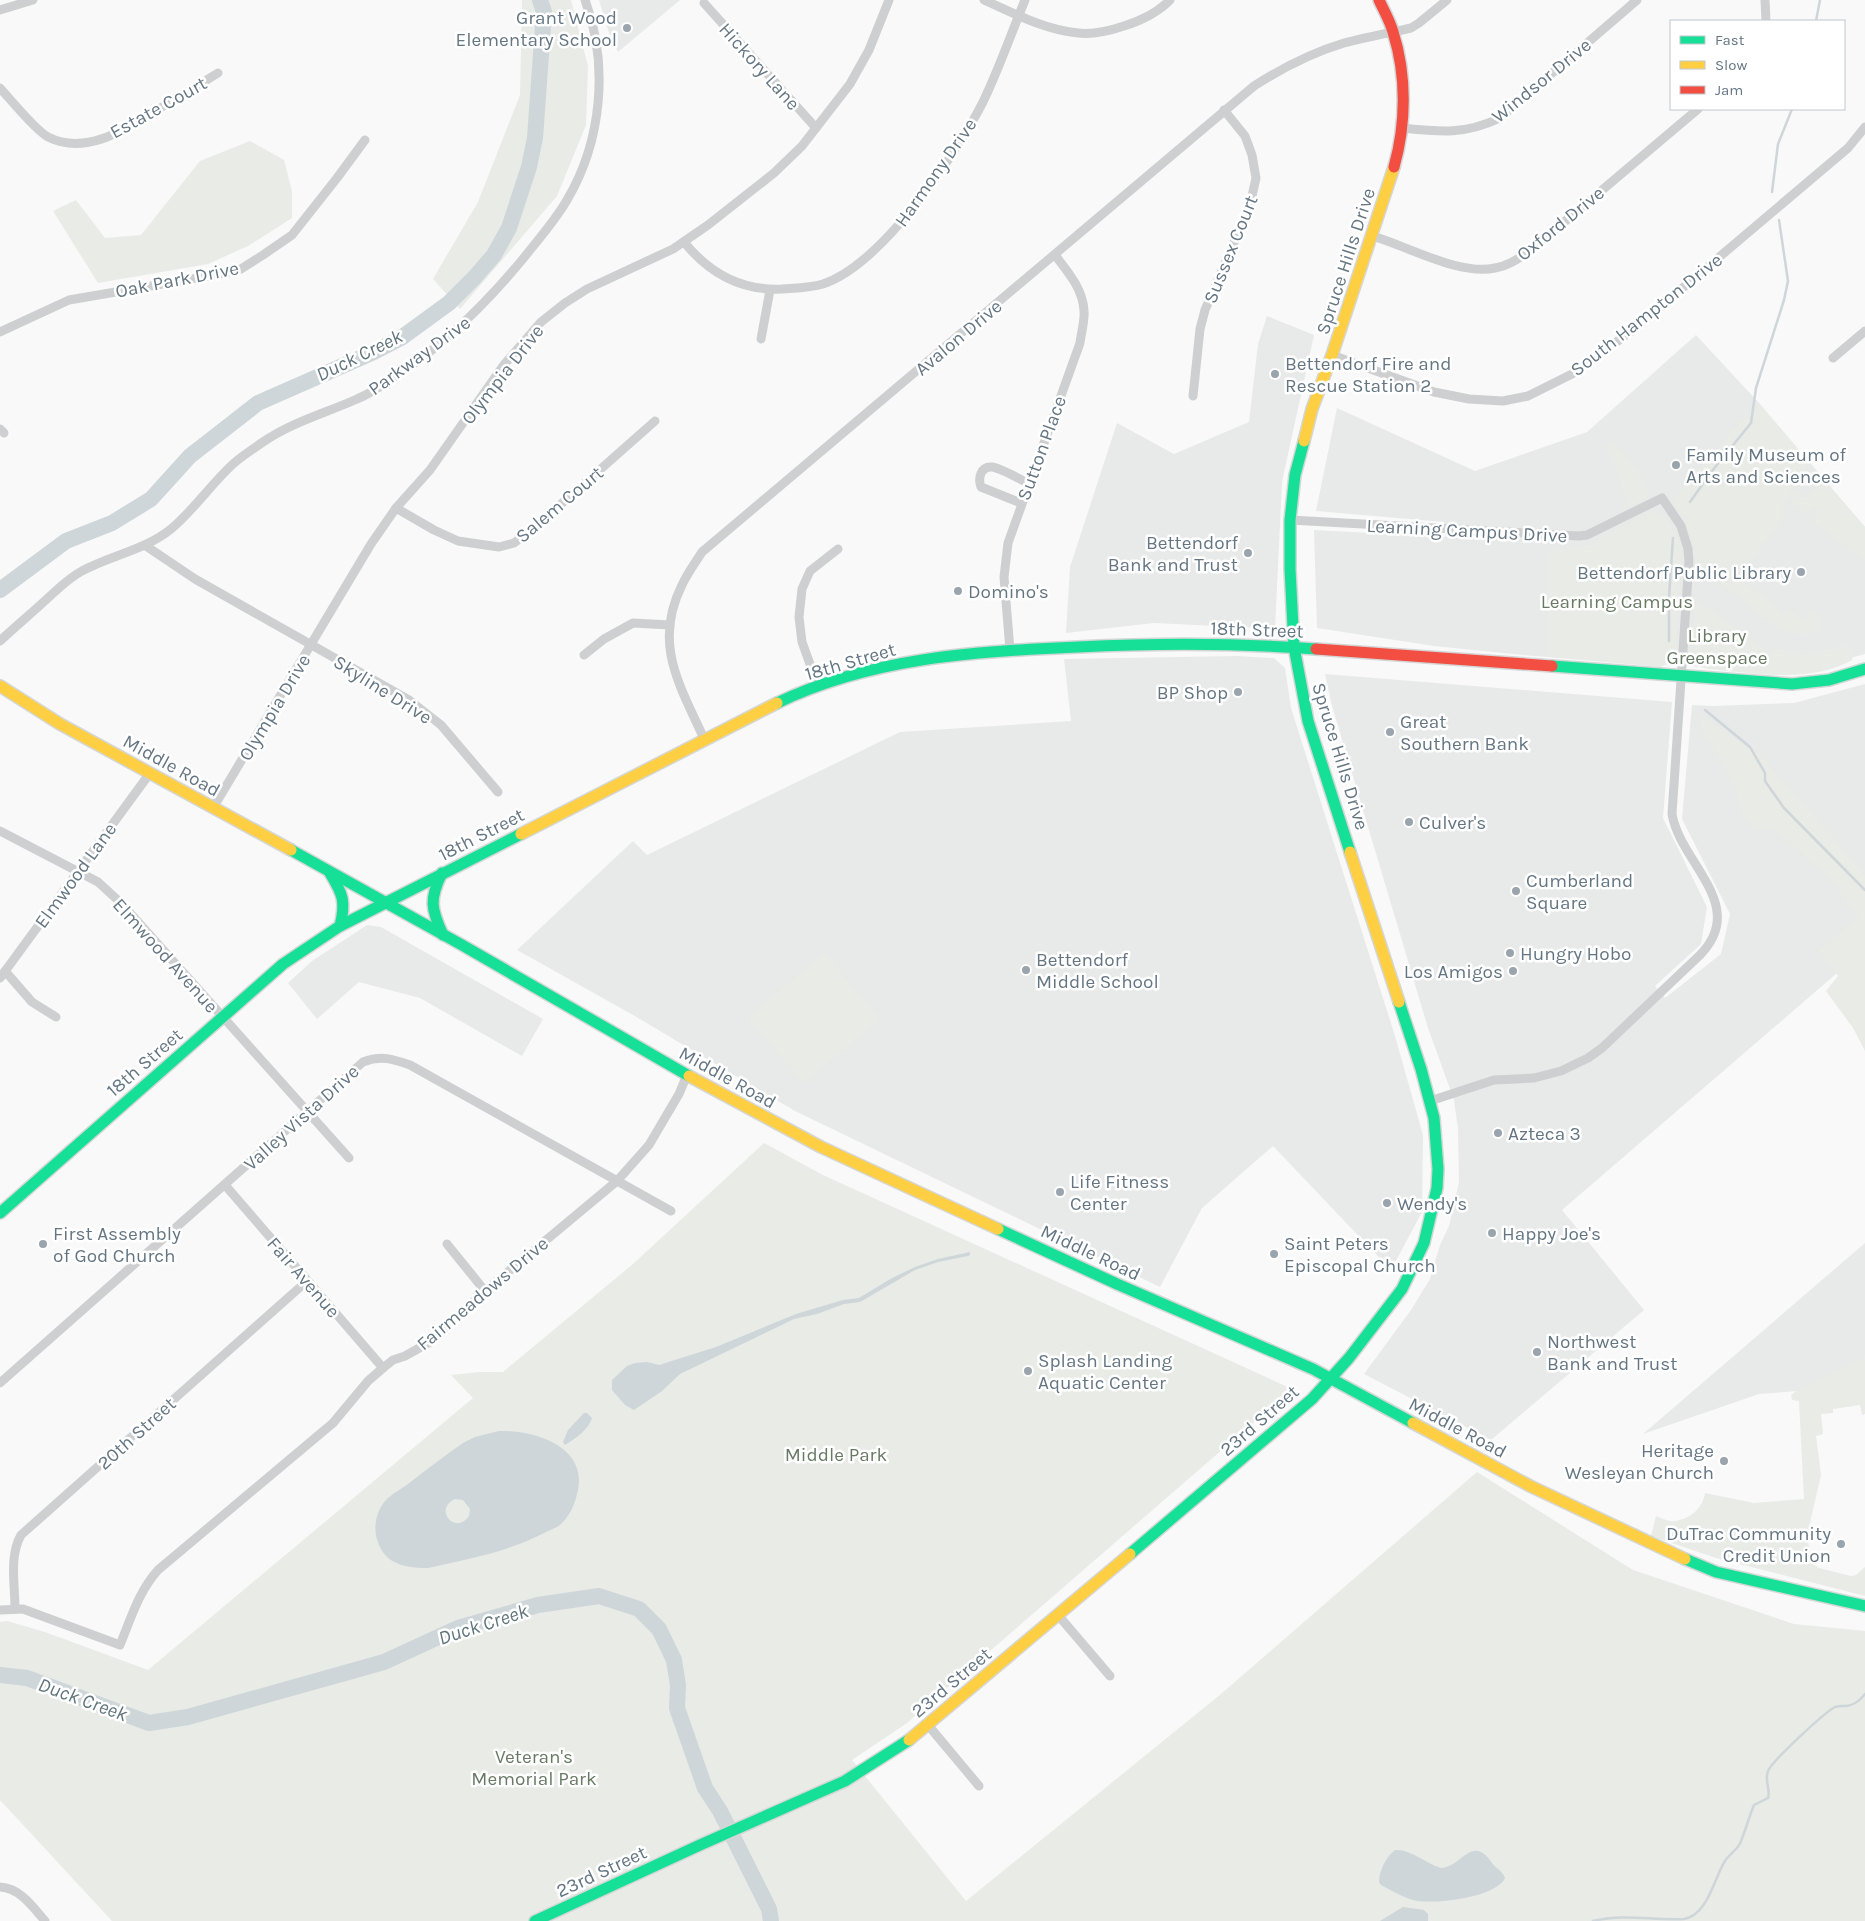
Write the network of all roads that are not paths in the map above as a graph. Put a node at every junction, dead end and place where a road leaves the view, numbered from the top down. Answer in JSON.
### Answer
{"nodes":[{"id":1,"x":33,"y":0,"type":"edge"},
{"id":2,"x":585,"y":0,"type":"edge"},
{"id":3,"x":889,"y":0,"type":"edge"},
{"id":4,"x":984,"y":0,"type":"edge"},
{"id":5,"x":1025,"y":0,"type":"edge"},
{"id":6,"x":1170,"y":0,"type":"edge"},
{"id":7,"x":1379,"y":0,"type":"edge"},
{"id":8,"x":1447,"y":0,"type":"edge"},
{"id":9,"x":1637,"y":0,"type":"edge"},
{"id":10,"x":1766,"y":0,"type":"edge"},
{"id":11,"x":704,"y":3,"type":"dead end"},
{"id":12,"x":0,"y":10,"type":"edge"},
{"id":13,"x":1018,"y":15,"type":"junction"},
{"id":14,"x":1766,"y":20,"type":"edge"},
{"id":15,"x":1393,"y":32,"type":"junction"},
{"id":16,"x":218,"y":73,"type":"dead end"},
{"id":17,"x":0,"y":88,"type":"edge"},
{"id":18,"x":1224,"y":110,"type":"junction"},
{"id":19,"x":1697,"y":110,"type":"edge"},
{"id":20,"x":1865,"y":127,"type":"edge"},
{"id":21,"x":816,"y":128,"type":"junction"},
{"id":22,"x":1402,"y":128,"type":"junction"},
{"id":23,"x":365,"y":140,"type":"dead end"},
{"id":24,"x":1372,"y":236,"type":"junction"},
{"id":25,"x":684,"y":242,"type":"junction"},
{"id":26,"x":1056,"y":256,"type":"junction"},
{"id":27,"x":770,"y":290,"type":"junction"},
{"id":28,"x":0,"y":331,"type":"edge"},
{"id":29,"x":1865,"y":331,"type":"edge"},
{"id":30,"x":761,"y":339,"type":"dead end"},
{"id":31,"x":1332,"y":355,"type":"junction"},
{"id":32,"x":1833,"y":358,"type":"dead end"},
{"id":33,"x":1193,"y":396,"type":"dead end"},
{"id":34,"x":655,"y":421,"type":"dead end"},
{"id":35,"x":1028,"y":483,"type":"junction"},
{"id":36,"x":1021,"y":503,"type":"junction"},
{"id":37,"x":396,"y":508,"type":"junction"},
{"id":38,"x":1290,"y":520,"type":"junction"},
{"id":39,"x":146,"y":546,"type":"junction"},
{"id":40,"x":838,"y":549,"type":"dead end"},
{"id":41,"x":670,"y":625,"type":"junction"},
{"id":42,"x":0,"y":641,"type":"edge"},
{"id":43,"x":312,"y":646,"type":"junction"},
{"id":44,"x":1294,"y":647,"type":"junction"},
{"id":45,"x":1010,"y":650,"type":"junction"},
{"id":46,"x":584,"y":655,"type":"dead end"},
{"id":47,"x":1865,"y":669,"type":"edge"},
{"id":48,"x":1682,"y":675,"type":"junction"},
{"id":49,"x":0,"y":686,"type":"edge"},
{"id":50,"x":818,"y":686,"type":"junction"},
{"id":51,"x":706,"y":741,"type":"junction"},
{"id":52,"x":150,"y":773,"type":"junction"},
{"id":53,"x":498,"y":792,"type":"dead end"},
{"id":54,"x":213,"y":808,"type":"junction"},
{"id":55,"x":0,"y":831,"type":"edge"},
{"id":56,"x":328,"y":871,"type":"junction"},
{"id":57,"x":78,"y":872,"type":"junction"},
{"id":58,"x":442,"y":873,"type":"junction"},
{"id":59,"x":385,"y":902,"type":"junction"},
{"id":60,"x":340,"y":926,"type":"junction"},
{"id":61,"x":443,"y":935,"type":"junction"},
{"id":62,"x":3,"y":974,"type":"edge"},
{"id":63,"x":56,"y":1017,"type":"dead end"},
{"id":64,"x":222,"y":1017,"type":"junction"},
{"id":65,"x":687,"y":1075,"type":"junction"},
{"id":66,"x":1430,"y":1101,"type":"junction"},
{"id":67,"x":308,"y":1111,"type":"junction"},
{"id":68,"x":349,"y":1158,"type":"dead end"},
{"id":69,"x":617,"y":1182,"type":"junction"},
{"id":70,"x":225,"y":1185,"type":"junction"},
{"id":71,"x":671,"y":1211,"type":"dead end"},
{"id":72,"x":0,"y":1213,"type":"edge"},
{"id":73,"x":447,"y":1244,"type":"dead end"},
{"id":74,"x":307,"y":1280,"type":"junction"},
{"id":75,"x":486,"y":1291,"type":"junction"},
{"id":76,"x":383,"y":1368,"type":"junction"},
{"id":77,"x":1330,"y":1379,"type":"junction"},
{"id":78,"x":0,"y":1383,"type":"edge"},
{"id":79,"x":1865,"y":1606,"type":"edge"},
{"id":80,"x":15,"y":1609,"type":"junction"},
{"id":81,"x":0,"y":1610,"type":"edge"},
{"id":82,"x":1058,"y":1615,"type":"junction"},
{"id":83,"x":1110,"y":1676,"type":"dead end"},
{"id":84,"x":928,"y":1725,"type":"junction"},
{"id":85,"x":979,"y":1786,"type":"dead end"},
{"id":86,"x":0,"y":1887,"type":"edge"},
{"id":87,"x":45,"y":1921,"type":"edge"},
{"id":88,"x":535,"y":1921,"type":"edge"}],
"edges":[{"from":1,"to":12,"type":"street"},
{"from":2,"to":39,"type":"street","name":"Parkway Drive"},
{"from":3,"to":21,"type":"street","name":"Olympia Drive"},
{"from":4,"to":13,"type":"street"},
{"from":5,"to":13,"type":"street","name":"Harmony Drive"},
{"from":6,"to":13,"type":"street"},
{"from":7,"to":15,"type":"main road","name":"Spruce Hills Drive"},
{"from":8,"to":15,"type":"street","name":"Avalon Drive"},
{"from":9,"to":22,"type":"street","name":"Windsor Drive"},
{"from":10,"to":14,"type":"street"},
{"from":11,"to":21,"type":"street","name":"Hickory Lane"},
{"from":13,"to":27,"type":"street","name":"Harmony Drive"},
{"from":15,"to":18,"type":"street","name":"Avalon Drive"},
{"from":15,"to":22,"type":"main road","name":"Spruce Hills Drive"},
{"from":16,"to":17,"type":"street","name":"Estate Court"},
{"from":18,"to":26,"type":"street","name":"Avalon Drive"},
{"from":18,"to":33,"type":"street","name":"Sussex Court"},
{"from":19,"to":24,"type":"street","name":"Oxford Drive"},
{"from":20,"to":31,"type":"street","name":"South Hampton Drive"},
{"from":21,"to":25,"type":"street","name":"Olympia Drive"},
{"from":22,"to":24,"type":"main road","name":"Spruce Hills Drive"},
{"from":23,"to":28,"type":"street","name":"Oak Park Drive"},
{"from":24,"to":31,"type":"main road","name":"Spruce Hills Drive"},
{"from":25,"to":27,"type":"street","name":"Harmony Drive"},
{"from":25,"to":37,"type":"street","name":"Olympia Drive"},
{"from":26,"to":35,"type":"street","name":"Sutton Place"},
{"from":26,"to":41,"type":"street","name":"Avalon Drive"},
{"from":27,"to":30,"type":"street"},
{"from":29,"to":32,"type":"street"},
{"from":31,"to":38,"type":"main road","name":"Spruce Hills Drive"},
{"from":34,"to":37,"type":"street","name":"Salem Court"},
{"from":35,"to":36,"type":"street","name":"Sutton Place"},
{"from":35,"to":36,"type":"street"},
{"from":36,"to":45,"type":"street","name":"Sutton Place"},
{"from":37,"to":43,"type":"street","name":"Olympia Drive"},
{"from":38,"to":44,"type":"main road","name":"Spruce Hills Drive"},
{"from":38,"to":48,"type":"street","name":"Learning Campus Drive"},
{"from":39,"to":42,"type":"street","name":"Parkway Drive"},
{"from":39,"to":43,"type":"street","name":"Skyline Drive"},
{"from":40,"to":50,"type":"street"},
{"from":41,"to":46,"type":"street"},
{"from":41,"to":51,"type":"street","name":"Avalon Drive"},
{"from":43,"to":53,"type":"street","name":"Skyline Drive"},
{"from":43,"to":54,"type":"street","name":"Olympia Drive"},
{"from":44,"to":45,"type":"main road","name":"18th Street"},
{"from":44,"to":48,"type":"main road","name":"18th Street"},
{"from":44,"to":66,"type":"main road","name":"Spruce Hills Drive"},
{"from":45,"to":50,"type":"main road","name":"18th Street"},
{"from":47,"to":48,"type":"main road","name":"18th Street"},
{"from":48,"to":66,"type":"street"},
{"from":49,"to":52,"type":"main road","name":"Middle Road"},
{"from":50,"to":51,"type":"main road","name":"18th Street"},
{"from":51,"to":58,"type":"main road","name":"18th Street"},
{"from":52,"to":54,"type":"main road","name":"Middle Road"},
{"from":52,"to":57,"type":"street","name":"Elmwood Lane"},
{"from":54,"to":56,"type":"main road","name":"Middle Road"},
{"from":55,"to":57,"type":"street","name":"Elmwood Avenue"},
{"from":56,"to":59,"type":"main road","name":"Middle Road"},
{"from":56,"to":60,"type":"main road","name":"Middle Road"},
{"from":57,"to":62,"type":"street","name":"Elmwood Lane"},
{"from":57,"to":64,"type":"street","name":"Elmwood Avenue"},
{"from":58,"to":59,"type":"main road","name":"18th Street"},
{"from":58,"to":61,"type":"main road"},
{"from":59,"to":60,"type":"main road","name":"18th Street"},
{"from":59,"to":61,"type":"main road","name":"Middle Road"},
{"from":60,"to":64,"type":"main road","name":"18th Street"},
{"from":61,"to":65,"type":"main road","name":"Middle Road"},
{"from":62,"to":63,"type":"street"},
{"from":64,"to":67,"type":"street","name":"Elmwood Avenue"},
{"from":64,"to":72,"type":"main road","name":"18th Street"},
{"from":65,"to":69,"type":"street","name":"Fairmeadows Drive"},
{"from":65,"to":77,"type":"main road","name":"Middle Road"},
{"from":66,"to":77,"type":"main road","name":"Spruce Hills Drive"},
{"from":67,"to":68,"type":"street","name":"Elmwood Avenue"},
{"from":67,"to":69,"type":"street","name":"Valley Vista Drive"},
{"from":67,"to":70,"type":"street","name":"Valley Vista Drive"},
{"from":69,"to":71,"type":"street","name":"Valley Vista Drive"},
{"from":69,"to":75,"type":"street","name":"Fairmeadows Drive"},
{"from":70,"to":74,"type":"street","name":"Fair Avenue"},
{"from":70,"to":78,"type":"street","name":"Valley Vista Drive"},
{"from":73,"to":75,"type":"street"},
{"from":74,"to":76,"type":"street","name":"Fair Avenue"},
{"from":74,"to":80,"type":"street","name":"20th Street"},
{"from":75,"to":76,"type":"street","name":"Fairmeadows Drive"},
{"from":76,"to":80,"type":"street","name":"Fairmeadows Drive"},
{"from":77,"to":79,"type":"main road","name":"Middle Road"},
{"from":77,"to":82,"type":"main road","name":"23rd Street"},
{"from":80,"to":81,"type":"street"},
{"from":82,"to":83,"type":"street"},
{"from":82,"to":84,"type":"main road","name":"23rd Street"},
{"from":84,"to":85,"type":"street"},
{"from":84,"to":88,"type":"main road","name":"23rd Street"},
{"from":86,"to":87,"type":"street"}]}
